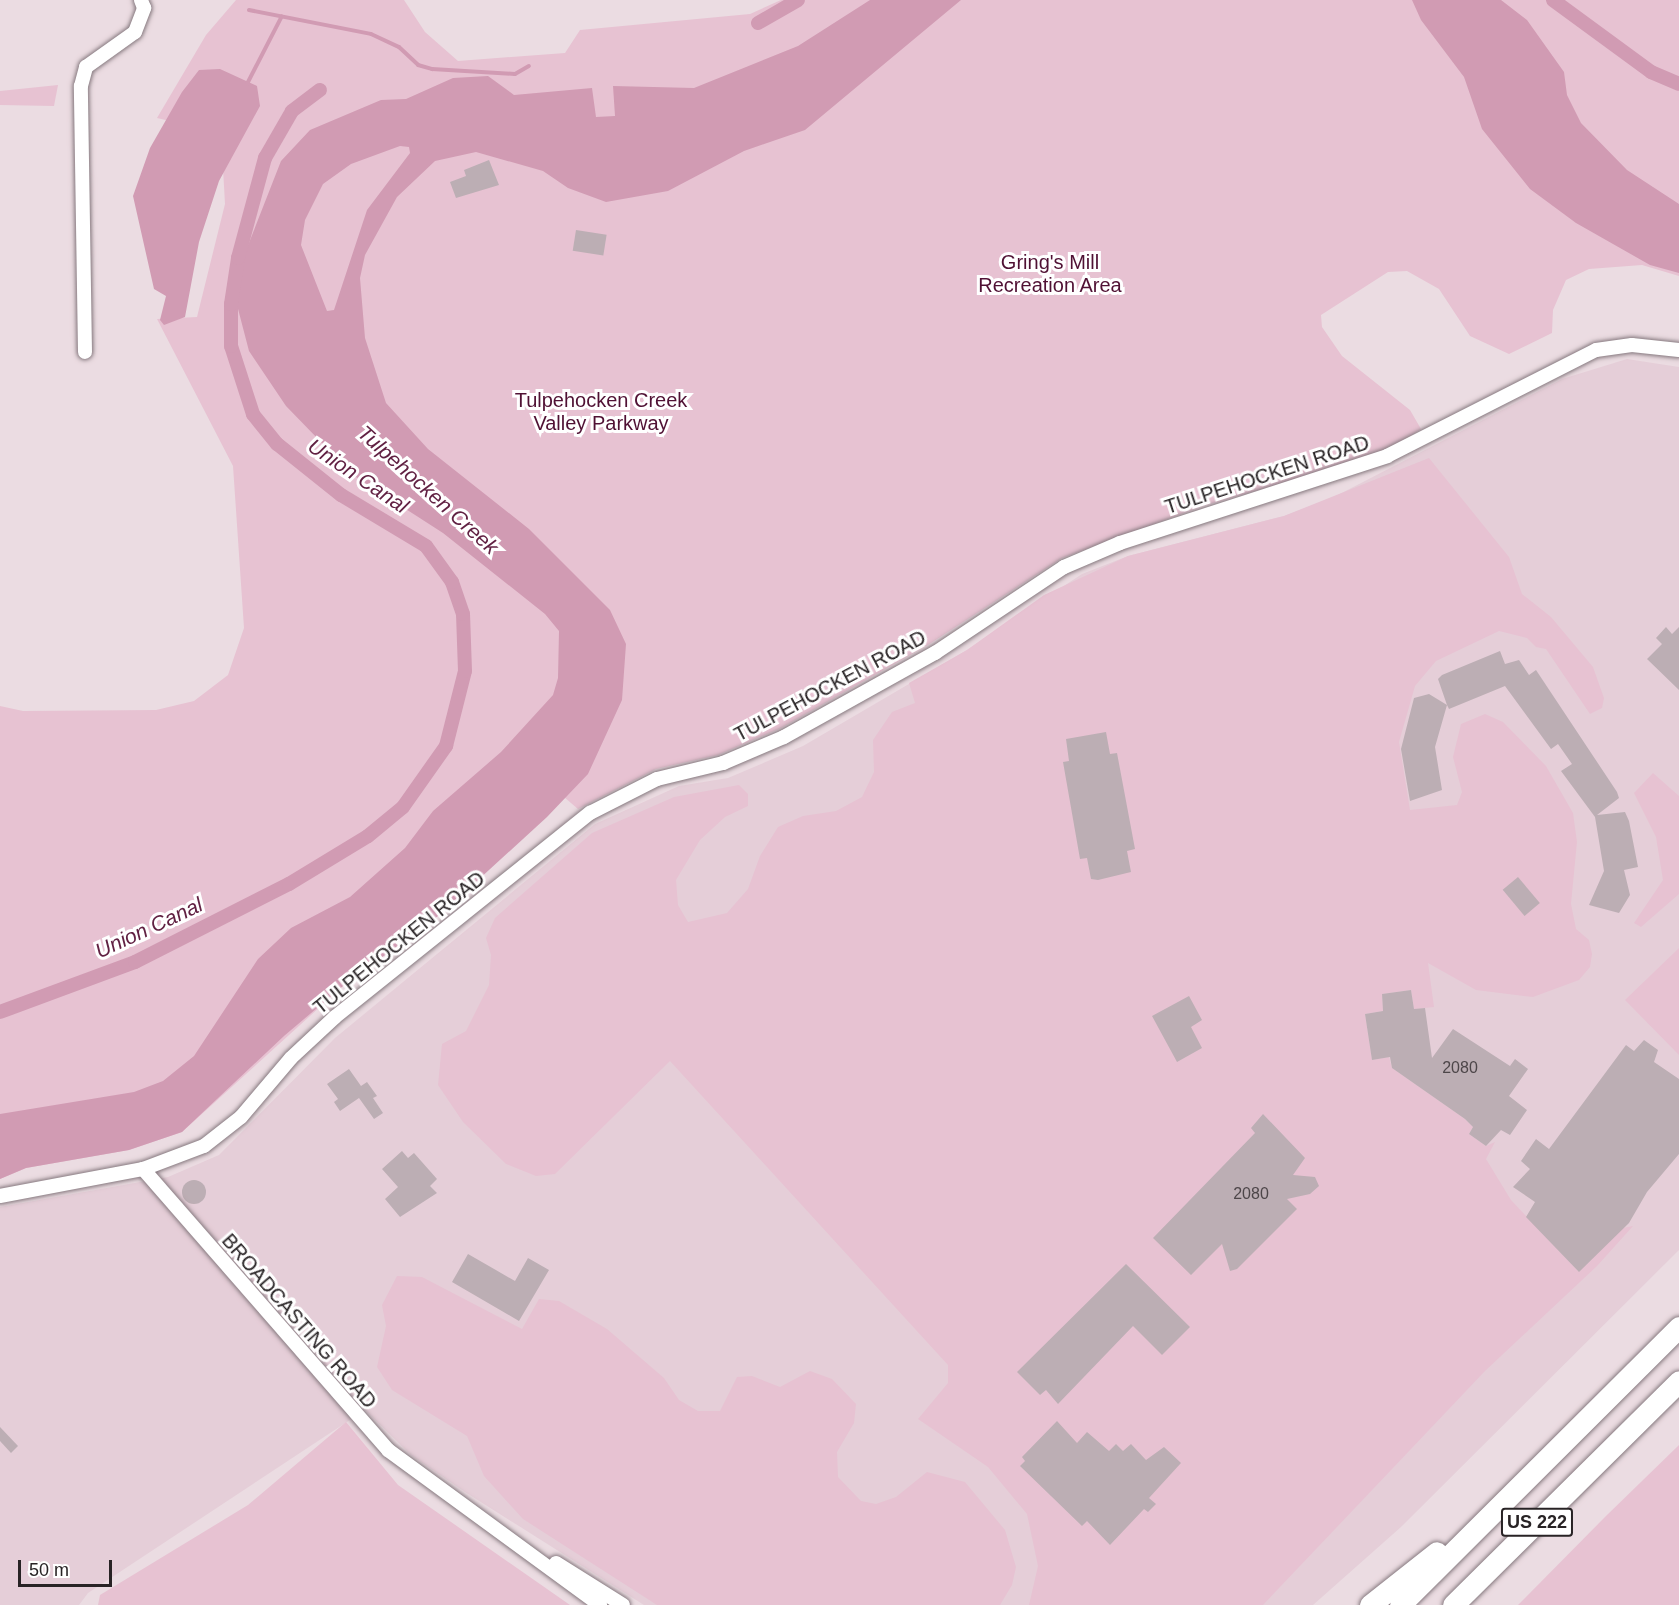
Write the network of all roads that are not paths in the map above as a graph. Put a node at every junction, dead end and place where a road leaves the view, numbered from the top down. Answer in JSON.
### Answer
{"nodes":[{"id":1,"x":141,"y":0,"type":"edge"},
{"id":2,"x":1679,"y":350,"type":"edge"},
{"id":3,"x":85,"y":352,"type":"dead end"},
{"id":4,"x":143,"y":1169,"type":"junction"},
{"id":5,"x":0,"y":1196,"type":"edge"},
{"id":6,"x":1679,"y":1328,"type":"edge"},
{"id":7,"x":1679,"y":1381,"type":"edge"},
{"id":8,"x":1621,"y":1438,"type":"junction"},
{"id":9,"x":1539,"y":1467,"type":"junction"},
{"id":10,"x":436,"y":1488,"type":"junction"},
{"id":11,"x":600,"y":1605,"type":"edge"},
{"id":12,"x":623,"y":1605,"type":"edge"},
{"id":13,"x":1370,"y":1605,"type":"edge"},
{"id":14,"x":1400,"y":1605,"type":"edge"},
{"id":15,"x":1453,"y":1605,"type":"edge"},
{"id":16,"x":1472,"y":1605,"type":"edge"}],
"edges":[{"from":1,"to":3,"type":"street"},
{"from":2,"to":4,"type":"street","name":"TULPEHOCKEN ROAD"},
{"from":4,"to":5,"type":"street","name":"TULPEHOCKEN ROAD"},
{"from":4,"to":10,"type":"street","name":"BROADCASTING ROAD"},
{"from":6,"to":9,"type":"highway","number":"US 222"},
{"from":7,"to":8,"type":"highway","number":"US 222"},
{"from":8,"to":15,"type":"highway","number":"US 222"},
{"from":8,"to":16,"type":"highway"},
{"from":9,"to":13,"type":"highway"},
{"from":9,"to":14,"type":"highway","number":"US 222"},
{"from":10,"to":11,"type":"street","name":"BROADCASTING ROAD"},
{"from":10,"to":12,"type":"street","name":"BROADCASTING ROAD"}]}
